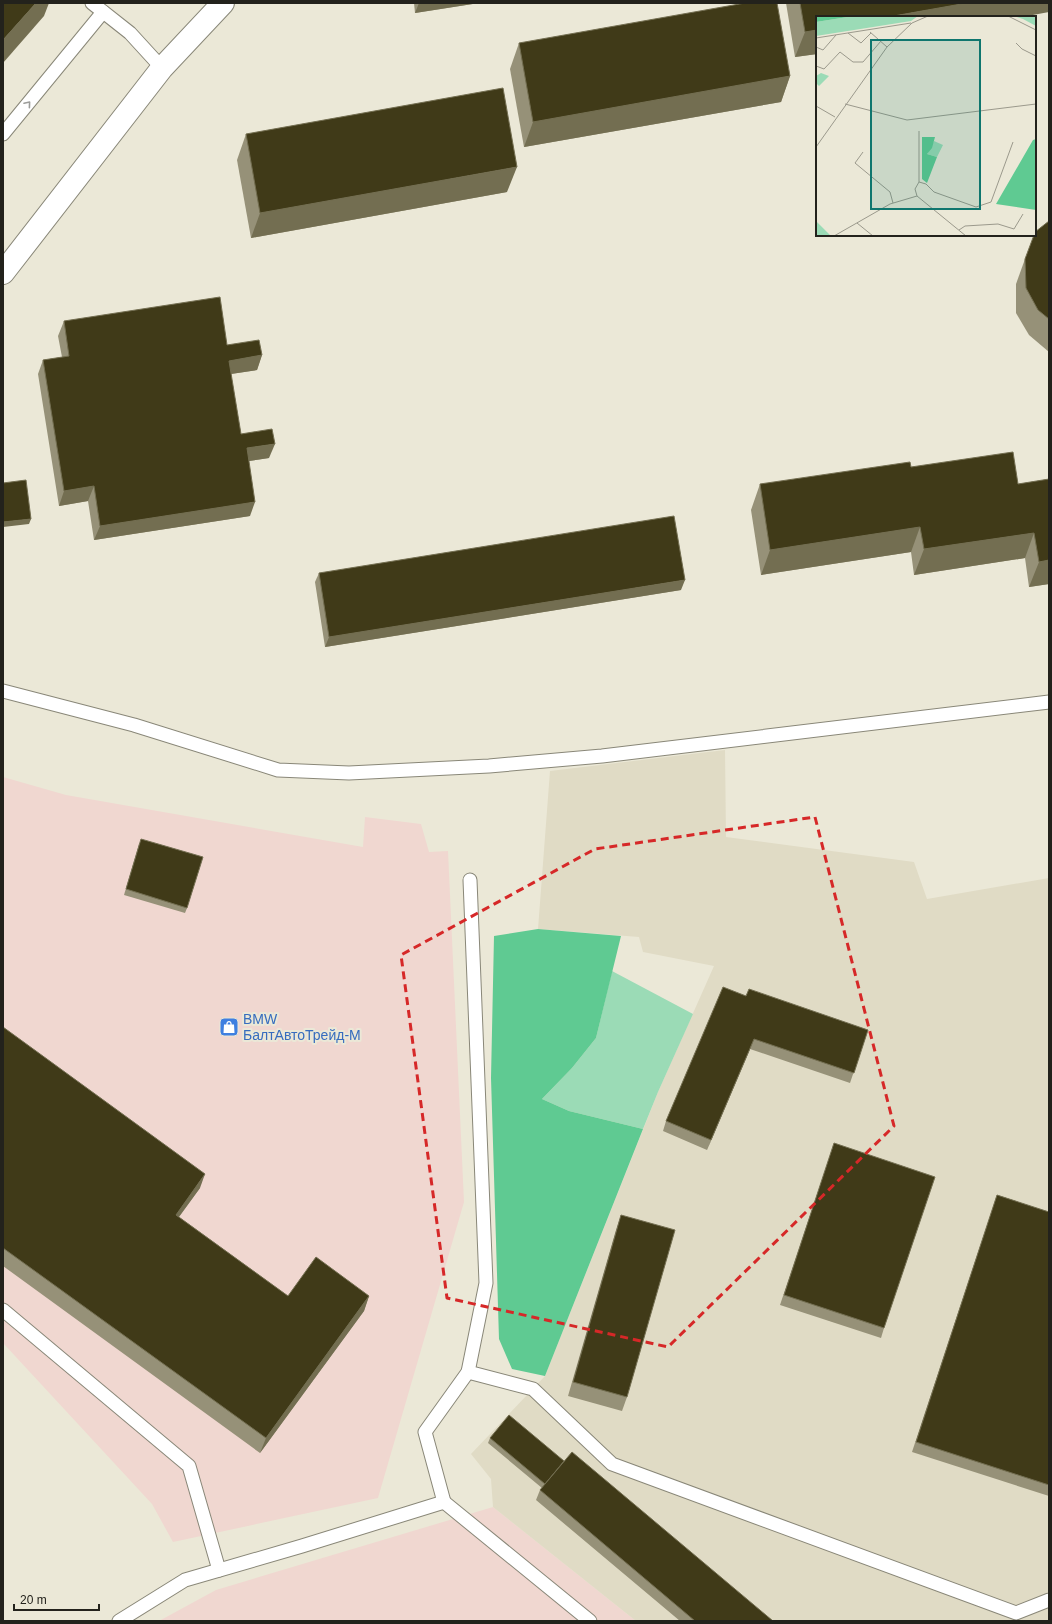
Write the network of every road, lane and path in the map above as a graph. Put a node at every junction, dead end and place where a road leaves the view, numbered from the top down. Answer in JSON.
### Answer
{"nodes":[{"id":1,"x":92,"y":3,"type":"edge"},
{"id":2,"x":223,"y":3,"type":"edge"},
{"id":3,"x":104,"y":12,"type":"junction"},
{"id":4,"x":162,"y":68,"type":"junction"},
{"id":5,"x":3,"y":134,"type":"edge"},
{"id":6,"x":3,"y":273,"type":"edge"},
{"id":7,"x":3,"y":691,"type":"edge"},
{"id":8,"x":1049,"y":702,"type":"edge"},
{"id":9,"x":470,"y":880,"type":"dead end"},
{"id":10,"x":3,"y":1310,"type":"edge"},
{"id":11,"x":468,"y":1372,"type":"junction"},
{"id":12,"x":444,"y":1502,"type":"junction"},
{"id":13,"x":219,"y":1570,"type":"junction"},
{"id":14,"x":1049,"y":1600,"type":"edge"},
{"id":15,"x":119,"y":1621,"type":"edge"},
{"id":16,"x":590,"y":1621,"type":"edge"}],
"edges":[{"from":1,"to":3,"type":"lane"},
{"from":2,"to":4,"type":"street"},
{"from":3,"to":4,"type":"lane"},
{"from":5,"to":3,"type":"lane","one_way":true},
{"from":4,"to":6,"type":"street"},
{"from":7,"to":8,"type":"lane"},
{"from":9,"to":11,"type":"lane"},
{"from":10,"to":13,"type":"lane"},
{"from":11,"to":12,"type":"lane"},
{"from":11,"to":14,"type":"lane"},
{"from":12,"to":13,"type":"lane"},
{"from":12,"to":16,"type":"lane"},
{"from":13,"to":15,"type":"lane"}]}
